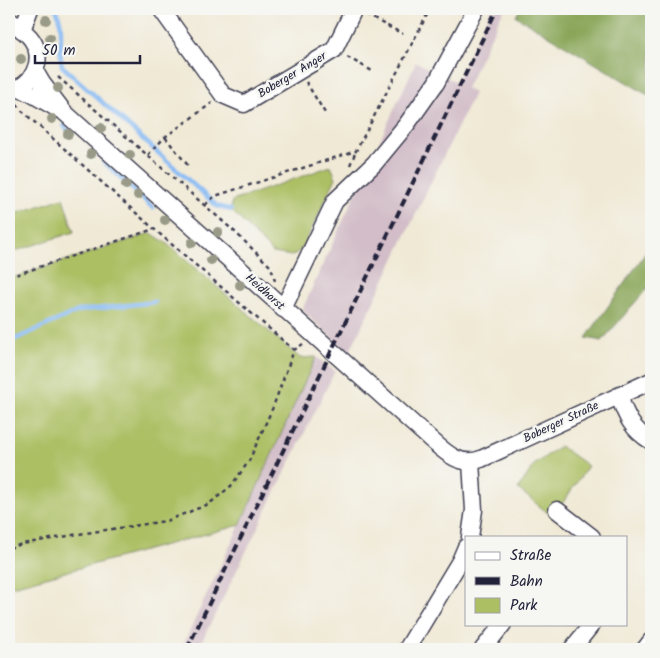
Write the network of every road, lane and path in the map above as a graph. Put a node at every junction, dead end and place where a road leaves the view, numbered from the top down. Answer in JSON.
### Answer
{"nodes":[{"id":1,"x":30,"y":9,"type":"edge"},
{"id":2,"x":161,"y":9,"type":"edge"},
{"id":3,"x":354,"y":9,"type":"edge"},
{"id":4,"x":430,"y":9,"type":"edge"},
{"id":5,"x":476,"y":9,"type":"edge"},
{"id":6,"x":9,"y":20,"type":"edge"},
{"id":7,"x":22,"y":30,"type":"junction"},
{"id":8,"x":403,"y":34,"type":"dead end"},
{"id":9,"x":334,"y":50,"type":"junction"},
{"id":10,"x":35,"y":71,"type":"junction"},
{"id":11,"x":299,"y":71,"type":"junction"},
{"id":12,"x":374,"y":72,"type":"dead end"},
{"id":13,"x":57,"y":76,"type":"dead end"},
{"id":14,"x":14,"y":94,"type":"edge"},
{"id":15,"x":223,"y":95,"type":"junction"},
{"id":16,"x":64,"y":112,"type":"junction"},
{"id":17,"x":325,"y":113,"type":"dead end"},
{"id":18,"x":165,"y":137,"type":"junction"},
{"id":19,"x":149,"y":154,"type":"junction"},
{"id":20,"x":190,"y":168,"type":"dead end"},
{"id":21,"x":206,"y":204,"type":"junction"},
{"id":22,"x":154,"y":229,"type":"junction"},
{"id":23,"x":9,"y":277,"type":"edge"},
{"id":24,"x":276,"y":283,"type":"dead end"},
{"id":25,"x":283,"y":309,"type":"junction"},
{"id":26,"x":315,"y":335,"type":"junction"},
{"id":27,"x":294,"y":350,"type":"junction"},
{"id":28,"x":651,"y":381,"type":"edge"},
{"id":29,"x":619,"y":396,"type":"junction"},
{"id":30,"x":651,"y":442,"type":"edge"},
{"id":31,"x":470,"y":462,"type":"junction"},
{"id":32,"x":557,"y":510,"type":"dead end"},
{"id":33,"x":581,"y":534,"type":"edge"},
{"id":34,"x":470,"y":536,"type":"edge"},
{"id":35,"x":9,"y":548,"type":"edge"},
{"id":36,"x":465,"y":549,"type":"edge"},
{"id":37,"x":501,"y":626,"type":"edge"},
{"id":38,"x":590,"y":626,"type":"edge"},
{"id":39,"x":651,"y":641,"type":"edge"},
{"id":40,"x":407,"y":649,"type":"edge"},
{"id":41,"x":483,"y":649,"type":"edge"},
{"id":42,"x":572,"y":649,"type":"edge"},
{"id":43,"x":645,"y":649,"type":"edge"}],
"edges":[{"from":1,"to":7,"type":"street"},
{"from":2,"to":15,"type":"street"},
{"from":3,"to":8,"type":"path"},
{"from":3,"to":9,"type":"street","name":"Boberger Anger"},
{"from":4,"to":21,"type":"path"},
{"from":5,"to":25,"type":"street"},
{"from":6,"to":7,"type":"street"},
{"from":7,"to":10,"type":"street"},
{"from":9,"to":11,"type":"street","name":"Boberger Anger"},
{"from":9,"to":12,"type":"path"},
{"from":10,"to":14,"type":"street"},
{"from":10,"to":16,"type":"street","name":"Heidhorst"},
{"from":11,"to":15,"type":"street","name":"Boberger Anger"},
{"from":11,"to":17,"type":"path"},
{"from":13,"to":19,"type":"path"},
{"from":14,"to":16,"type":"street","name":"Heidhorst"},
{"from":14,"to":22,"type":"path"},
{"from":15,"to":18,"type":"path"},
{"from":16,"to":25,"type":"street","name":"Heidhorst"},
{"from":18,"to":19,"type":"path"},
{"from":18,"to":20,"type":"path"},
{"from":19,"to":21,"type":"path"},
{"from":21,"to":24,"type":"path"},
{"from":22,"to":23,"type":"path"},
{"from":22,"to":27,"type":"path"},
{"from":25,"to":26,"type":"street","name":"Heidhorst"},
{"from":26,"to":27,"type":"path"},
{"from":26,"to":31,"type":"street","name":"Heidhorst"},
{"from":27,"to":35,"type":"path"},
{"from":28,"to":29,"type":"street","name":"Boberger Straße"},
{"from":29,"to":30,"type":"street"},
{"from":29,"to":31,"type":"street","name":"Boberger Straße"},
{"from":31,"to":34,"type":"street"},
{"from":32,"to":33,"type":"street"},
{"from":36,"to":40,"type":"street"},
{"from":37,"to":41,"type":"street"},
{"from":38,"to":42,"type":"street"},
{"from":39,"to":43,"type":"street"}]}
